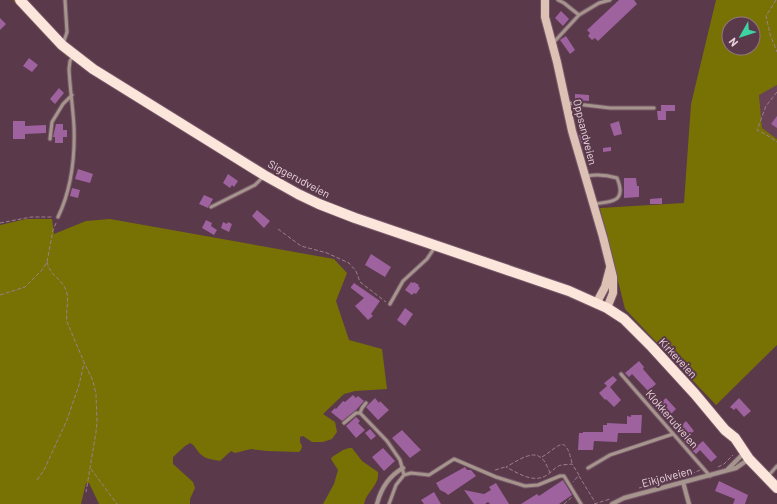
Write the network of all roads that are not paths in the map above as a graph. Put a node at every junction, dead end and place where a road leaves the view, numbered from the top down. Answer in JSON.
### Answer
{"nodes":[{"id":1,"x":20,"y":0,"type":"edge"},
{"id":2,"x":65,"y":0,"type":"edge"},
{"id":3,"x":544,"y":0,"type":"edge"},
{"id":4,"x":558,"y":0,"type":"edge"},
{"id":5,"x":610,"y":0,"type":"edge"},
{"id":6,"x":579,"y":15,"type":"junction"},
{"id":7,"x":552,"y":43,"type":"junction"},
{"id":8,"x":62,"y":45,"type":"junction"},
{"id":9,"x":74,"y":55,"type":"junction"},
{"id":10,"x":72,"y":95,"type":"junction"},
{"id":11,"x":566,"y":103,"type":"junction"},
{"id":12,"x":654,"y":108,"type":"dead end"},
{"id":13,"x":50,"y":139,"type":"dead end"},
{"id":14,"x":264,"y":175,"type":"junction"},
{"id":15,"x":585,"y":177,"type":"junction"},
{"id":16,"x":593,"y":204,"type":"junction"},
{"id":17,"x":210,"y":207,"type":"dead end"},
{"id":18,"x":58,"y":217,"type":"road end"},
{"id":19,"x":435,"y":245,"type":"junction"},
{"id":20,"x":610,"y":267,"type":"junction"},
{"id":21,"x":597,"y":302,"type":"junction"},
{"id":22,"x":390,"y":304,"type":"road end"},
{"id":23,"x":607,"y":308,"type":"junction"},
{"id":24,"x":621,"y":374,"type":"dead end"},
{"id":25,"x":366,"y":403,"type":"dead end"},
{"id":26,"x":360,"y":413,"type":"junction"},
{"id":27,"x":344,"y":423,"type":"dead end"},
{"id":28,"x":673,"y":434,"type":"junction"},
{"id":29,"x":746,"y":455,"type":"junction"},
{"id":30,"x":777,"y":466,"type":"edge"},
{"id":31,"x":403,"y":468,"type":"junction"},
{"id":32,"x":588,"y":468,"type":"dead end"},
{"id":33,"x":727,"y":470,"type":"junction"},
{"id":34,"x":404,"y":475,"type":"junction"},
{"id":35,"x":710,"y":476,"type":"junction"},
{"id":36,"x":766,"y":477,"type":"junction"},
{"id":37,"x":683,"y":482,"type":"junction"},
{"id":38,"x":777,"y":488,"type":"edge"},
{"id":39,"x":377,"y":504,"type":"edge"},
{"id":40,"x":389,"y":504,"type":"edge"},
{"id":41,"x":581,"y":504,"type":"edge"},
{"id":42,"x":612,"y":504,"type":"edge"},
{"id":43,"x":689,"y":504,"type":"edge"}],
"edges":[{"from":1,"to":8,"type":"main road","name":"Siggerudveien"},
{"from":2,"to":8,"type":"lane"},
{"from":3,"to":7,"type":"main road","name":"Oppsandveien"},
{"from":4,"to":6,"type":"lane"},
{"from":5,"to":6,"type":"lane"},
{"from":6,"to":7,"type":"lane"},
{"from":7,"to":11,"type":"main road","name":"Oppsandveien"},
{"from":8,"to":9,"type":"main road","name":"Siggerudveien"},
{"from":9,"to":10,"type":"lane"},
{"from":9,"to":14,"type":"main road","name":"Siggerudveien"},
{"from":10,"to":13,"type":"lane"},
{"from":10,"to":18,"type":"lane"},
{"from":11,"to":12,"type":"lane"},
{"from":11,"to":15,"type":"main road","name":"Oppsandveien"},
{"from":14,"to":17,"type":"lane"},
{"from":14,"to":19,"type":"main road","name":"Siggerudveien"},
{"from":15,"to":16,"type":"main road","name":"Oppsandveien"},
{"from":15,"to":16,"type":"lane"},
{"from":16,"to":20,"type":"main road","name":"Oppsandveien"},
{"from":19,"to":21,"type":"main road","name":"Siggerudveien"},
{"from":19,"to":22,"type":"lane"},
{"from":20,"to":21,"type":"main road","name":"Oppsandveien"},
{"from":20,"to":23,"type":"main road","name":"Oppsandveien"},
{"from":21,"to":23,"type":"main road","name":"Siggerudveien"},
{"from":23,"to":29,"type":"main road","name":"Kirkeveien"},
{"from":24,"to":28,"type":"lane","name":"Klokkerudveien"},
{"from":25,"to":26,"type":"lane"},
{"from":26,"to":27,"type":"lane"},
{"from":26,"to":31,"type":"lane"},
{"from":28,"to":32,"type":"lane"},
{"from":28,"to":35,"type":"lane","name":"Klokkerudveien"},
{"from":29,"to":33,"type":"street","name":"Eikjolveien"},
{"from":29,"to":33,"type":"street","name":"Eikjolveien"},
{"from":29,"to":36,"type":"main road","name":"Kirkeveien"},
{"from":30,"to":36,"type":"lane"},
{"from":31,"to":34,"type":"lane"},
{"from":31,"to":39,"type":"street"},
{"from":33,"to":35,"type":"street","name":"Eikjolveien"},
{"from":34,"to":40,"type":"lane"},
{"from":34,"to":41,"type":"lane"},
{"from":35,"to":37,"type":"street","name":"Eikjolveien"},
{"from":36,"to":38,"type":"main road","name":"Kirkeveien"},
{"from":37,"to":42,"type":"street","name":"Eikjolveien"},
{"from":37,"to":43,"type":"street"}]}
